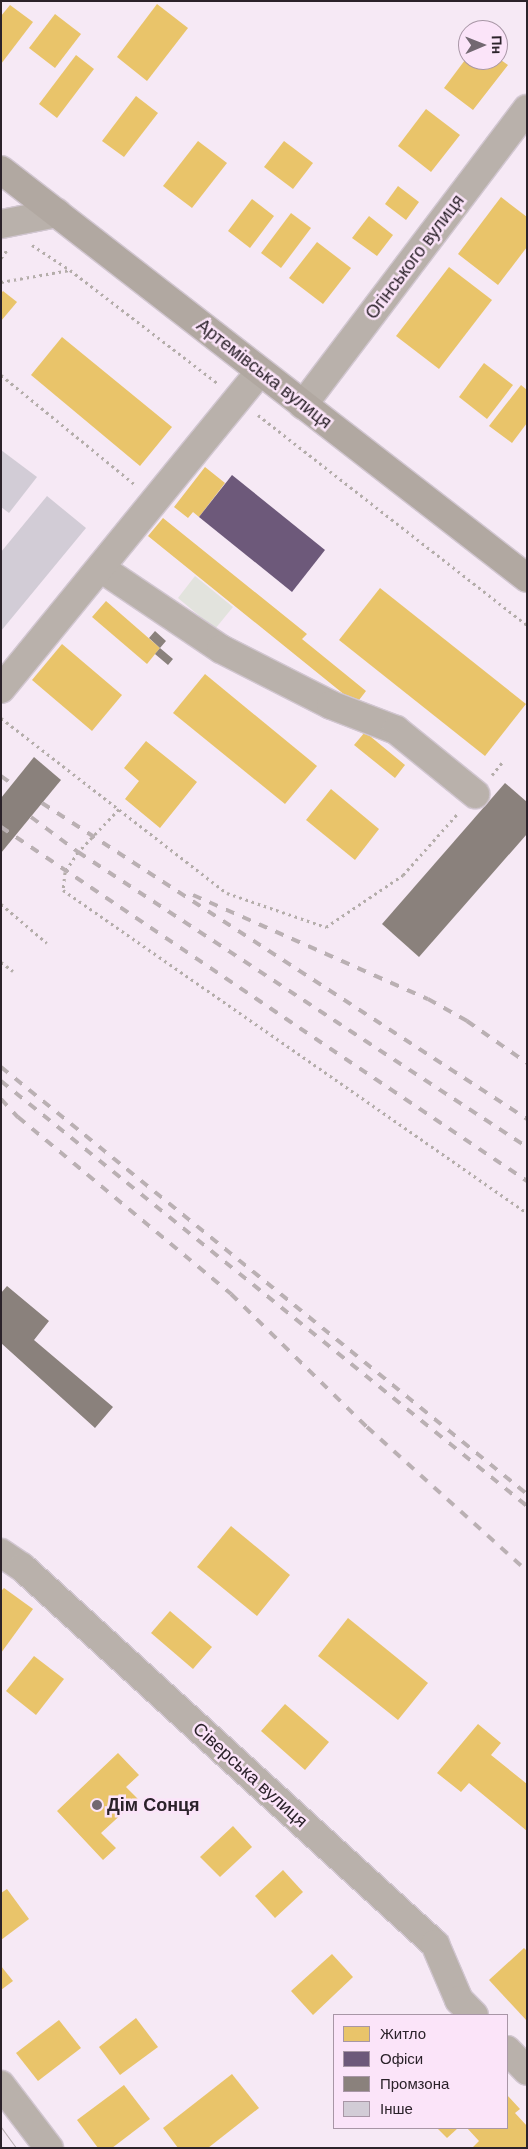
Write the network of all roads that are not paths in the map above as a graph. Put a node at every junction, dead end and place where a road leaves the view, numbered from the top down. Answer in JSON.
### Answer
{"nodes":[{"id":1,"x":527,"y":110,"type":"edge"},
{"id":2,"x":1,"y":170,"type":"edge"},
{"id":3,"x":57,"y":213,"type":"junction"},
{"id":4,"x":2,"y":224,"type":"edge"},
{"id":5,"x":260,"y":370,"type":"junction"},
{"id":6,"x":303,"y":405,"type":"junction"},
{"id":7,"x":102,"y":569,"type":"junction"},
{"id":8,"x":527,"y":578,"type":"edge"},
{"id":9,"x":1,"y":689,"type":"edge"},
{"id":10,"x":475,"y":794,"type":"road end"},
{"id":11,"x":1,"y":1553,"type":"edge"},
{"id":12,"x":473,"y":2014,"type":"edge"},
{"id":13,"x":508,"y":2051,"type":"edge"},
{"id":14,"x":527,"y":2071,"type":"edge"},
{"id":15,"x":1,"y":2085,"type":"edge"},
{"id":16,"x":49,"y":2148,"type":"edge"}],
"edges":[{"from":1,"to":6,"type":"street","name":"Огінського вулиця"},
{"from":2,"to":3,"type":"main road","name":"Артемівська вулиця"},
{"from":3,"to":4,"type":"street"},
{"from":3,"to":5,"type":"main road","name":"Артемівська вулиця"},
{"from":5,"to":6,"type":"main road","name":"Артемівська вулиця"},
{"from":5,"to":7,"type":"street"},
{"from":6,"to":8,"type":"main road","name":"Артемівська вулиця"},
{"from":7,"to":9,"type":"street"},
{"from":7,"to":10,"type":"street"},
{"from":11,"to":12,"type":"street","name":"Сіверська вулиця"},
{"from":13,"to":14,"type":"street"},
{"from":15,"to":16,"type":"street"}]}
